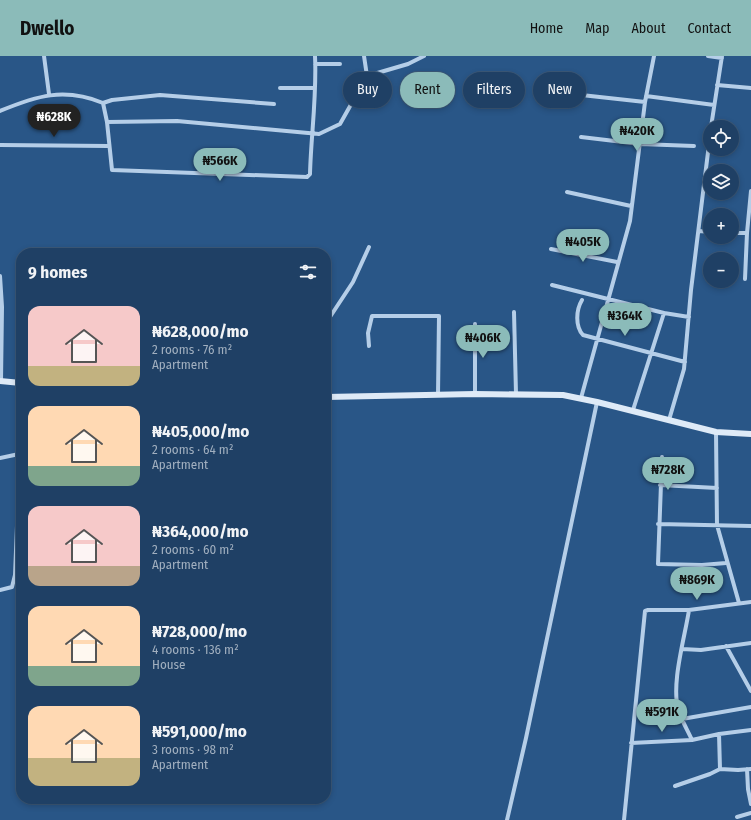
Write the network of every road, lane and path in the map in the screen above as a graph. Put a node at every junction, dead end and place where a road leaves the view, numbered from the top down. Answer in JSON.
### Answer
{"nodes":[{"id":1,"x":44,"y":56,"type":"edge"},
{"id":2,"x":315,"y":56,"type":"edge"},
{"id":3,"x":364,"y":56,"type":"edge"},
{"id":4,"x":424,"y":56,"type":"edge"},
{"id":5,"x":654,"y":56,"type":"edge"},
{"id":6,"x":708,"y":56,"type":"edge"},
{"id":7,"x":419,"y":57,"type":"edge"},
{"id":8,"x":722,"y":57,"type":"edge"},
{"id":9,"x":315,"y":64,"type":"junction"},
{"id":10,"x":340,"y":64,"type":"dead end"},
{"id":11,"x":366,"y":72,"type":"edge"},
{"id":12,"x":381,"y":72,"type":"edge"},
{"id":13,"x":717,"y":85,"type":"junction"},
{"id":14,"x":280,"y":88,"type":"dead end"},
{"id":15,"x":315,"y":88,"type":"junction"},
{"id":16,"x":751,"y":88,"type":"edge"},
{"id":17,"x":49,"y":94,"type":"junction"},
{"id":18,"x":586,"y":96,"type":"edge"},
{"id":19,"x":646,"y":96,"type":"junction"},
{"id":20,"x":645,"y":102,"type":"junction"},
{"id":21,"x":103,"y":103,"type":"junction"},
{"id":22,"x":274,"y":104,"type":"dead end"},
{"id":23,"x":714,"y":105,"type":"junction"},
{"id":24,"x":349,"y":108,"type":"edge"},
{"id":25,"x":0,"y":111,"type":"edge"},
{"id":26,"x":712,"y":120,"type":"edge"},
{"id":27,"x":107,"y":122,"type":"junction"},
{"id":28,"x":311,"y":135,"type":"junction"},
{"id":29,"x":580,"y":137,"type":"dead end"},
{"id":30,"x":640,"y":144,"type":"junction"},
{"id":31,"x":0,"y":145,"type":"edge"},
{"id":32,"x":108,"y":146,"type":"junction"},
{"id":33,"x":694,"y":146,"type":"dead end"},
{"id":34,"x":708,"y":156,"type":"edge"},
{"id":35,"x":751,"y":191,"type":"edge"},
{"id":36,"x":568,"y":192,"type":"dead end"},
{"id":37,"x":631,"y":206,"type":"junction"},
{"id":38,"x":699,"y":231,"type":"junction"},
{"id":39,"x":703,"y":231,"type":"edge"},
{"id":40,"x":739,"y":233,"type":"edge"},
{"id":41,"x":746,"y":233,"type":"junction"},
{"id":42,"x":368,"y":247,"type":"dead end"},
{"id":43,"x":551,"y":249,"type":"dead end"},
{"id":44,"x":617,"y":262,"type":"junction"},
{"id":45,"x":0,"y":276,"type":"edge"},
{"id":46,"x":745,"y":279,"type":"dead end"},
{"id":47,"x":0,"y":284,"type":"edge"},
{"id":48,"x":552,"y":285,"type":"dead end"},
{"id":49,"x":608,"y":298,"type":"junction"},
{"id":50,"x":582,"y":300,"type":"dead end"},
{"id":51,"x":514,"y":312,"type":"dead end"},
{"id":52,"x":664,"y":313,"type":"junction"},
{"id":53,"x":331,"y":315,"type":"edge"},
{"id":54,"x":689,"y":317,"type":"junction"},
{"id":55,"x":475,"y":324,"type":"dead end"},
{"id":56,"x":597,"y":338,"type":"junction"},
{"id":57,"x":369,"y":346,"type":"dead end"},
{"id":58,"x":652,"y":353,"type":"junction"},
{"id":59,"x":685,"y":362,"type":"junction"},
{"id":60,"x":0,"y":381,"type":"edge"},
{"id":61,"x":16,"y":383,"type":"edge"},
{"id":62,"x":475,"y":394,"type":"junction"},
{"id":63,"x":516,"y":394,"type":"junction"},
{"id":64,"x":438,"y":395,"type":"junction"},
{"id":65,"x":331,"y":397,"type":"edge"},
{"id":66,"x":581,"y":398,"type":"junction"},
{"id":67,"x":597,"y":402,"type":"junction"},
{"id":68,"x":633,"y":410,"type":"junction"},
{"id":69,"x":669,"y":420,"type":"junction"},
{"id":70,"x":716,"y":432,"type":"junction"},
{"id":71,"x":751,"y":434,"type":"edge"},
{"id":72,"x":16,"y":455,"type":"edge"},
{"id":73,"x":662,"y":457,"type":"dead end"},
{"id":74,"x":0,"y":458,"type":"edge"},
{"id":75,"x":660,"y":485,"type":"junction"},
{"id":76,"x":717,"y":488,"type":"junction"},
{"id":77,"x":658,"y":524,"type":"junction"},
{"id":78,"x":717,"y":525,"type":"junction"},
{"id":79,"x":751,"y":526,"type":"edge"},
{"id":80,"x":16,"y":545,"type":"edge"},
{"id":81,"x":726,"y":562,"type":"junction"},
{"id":82,"x":0,"y":590,"type":"edge"},
{"id":83,"x":751,"y":602,"type":"edge"},
{"id":84,"x":739,"y":603,"type":"junction"},
{"id":85,"x":689,"y":610,"type":"junction"},
{"id":86,"x":751,"y":643,"type":"edge"},
{"id":87,"x":726,"y":646,"type":"junction"},
{"id":88,"x":682,"y":648,"type":"junction"},
{"id":89,"x":751,"y":691,"type":"edge"},
{"id":90,"x":751,"y":707,"type":"edge"},
{"id":91,"x":682,"y":719,"type":"junction"},
{"id":92,"x":751,"y":730,"type":"edge"},
{"id":93,"x":719,"y":734,"type":"junction"},
{"id":94,"x":692,"y":740,"type":"junction"},
{"id":95,"x":631,"y":743,"type":"junction"},
{"id":96,"x":720,"y":769,"type":"junction"},
{"id":97,"x":749,"y":769,"type":"edge"},
{"id":98,"x":675,"y":786,"type":"dead end"},
{"id":99,"x":751,"y":804,"type":"edge"},
{"id":100,"x":751,"y":813,"type":"edge"},
{"id":101,"x":737,"y":817,"type":"dead end"},
{"id":102,"x":507,"y":820,"type":"edge"},
{"id":103,"x":624,"y":820,"type":"edge"}],
"edges":[{"from":1,"to":17,"type":"street"},
{"from":2,"to":9,"type":"street"},
{"from":3,"to":11,"type":"street"},
{"from":4,"to":7,"type":"street"},
{"from":5,"to":19,"type":"street"},
{"from":6,"to":8,"type":"street"},
{"from":7,"to":12,"type":"street"},
{"from":8,"to":13,"type":"street"},
{"from":9,"to":10,"type":"street"},
{"from":9,"to":15,"type":"street"},
{"from":13,"to":16,"type":"street"},
{"from":13,"to":23,"type":"street"},
{"from":14,"to":15,"type":"street"},
{"from":15,"to":28,"type":"street"},
{"from":17,"to":21,"type":"street"},
{"from":17,"to":25,"type":"street"},
{"from":18,"to":20,"type":"street"},
{"from":19,"to":20,"type":"street"},
{"from":19,"to":23,"type":"street"},
{"from":20,"to":30,"type":"street"},
{"from":21,"to":22,"type":"street"},
{"from":21,"to":27,"type":"street"},
{"from":23,"to":26,"type":"street"},
{"from":24,"to":28,"type":"street"},
{"from":27,"to":28,"type":"street"},
{"from":27,"to":32,"type":"street"},
{"from":28,"to":32,"type":"street"},
{"from":29,"to":30,"type":"street"},
{"from":30,"to":33,"type":"street"},
{"from":30,"to":37,"type":"street"},
{"from":31,"to":32,"type":"street"},
{"from":34,"to":38,"type":"street"},
{"from":35,"to":41,"type":"street"},
{"from":36,"to":37,"type":"street"},
{"from":37,"to":44,"type":"street"},
{"from":38,"to":39,"type":"street"},
{"from":38,"to":54,"type":"street"},
{"from":40,"to":41,"type":"street"},
{"from":41,"to":46,"type":"street"},
{"from":42,"to":53,"type":"street"},
{"from":43,"to":44,"type":"street"},
{"from":44,"to":49,"type":"street"},
{"from":45,"to":47,"type":"street"},
{"from":47,"to":60,"type":"street"},
{"from":48,"to":49,"type":"street"},
{"from":49,"to":52,"type":"street"},
{"from":49,"to":56,"type":"street"},
{"from":50,"to":56,"type":"street"},
{"from":51,"to":63,"type":"street"},
{"from":52,"to":54,"type":"street"},
{"from":52,"to":58,"type":"street"},
{"from":54,"to":59,"type":"street"},
{"from":55,"to":62,"type":"street"},
{"from":56,"to":58,"type":"street"},
{"from":56,"to":66,"type":"street"},
{"from":57,"to":64,"type":"street"},
{"from":58,"to":59,"type":"street"},
{"from":58,"to":68,"type":"street"},
{"from":59,"to":69,"type":"street"},
{"from":60,"to":61,"type":"main road"},
{"from":62,"to":63,"type":"main road"},
{"from":62,"to":64,"type":"main road"},
{"from":63,"to":66,"type":"main road"},
{"from":64,"to":65,"type":"main road"},
{"from":66,"to":67,"type":"main road"},
{"from":67,"to":68,"type":"main road"},
{"from":67,"to":102,"type":"street"},
{"from":68,"to":69,"type":"main road"},
{"from":69,"to":70,"type":"main road"},
{"from":70,"to":71,"type":"main road"},
{"from":70,"to":76,"type":"street"},
{"from":72,"to":74,"type":"street"},
{"from":73,"to":75,"type":"street"},
{"from":75,"to":76,"type":"street"},
{"from":75,"to":77,"type":"street"},
{"from":76,"to":78,"type":"street"},
{"from":77,"to":78,"type":"street"},
{"from":77,"to":81,"type":"street"},
{"from":78,"to":79,"type":"street"},
{"from":78,"to":81,"type":"street"},
{"from":80,"to":82,"type":"street"},
{"from":81,"to":84,"type":"street"},
{"from":83,"to":84,"type":"street"},
{"from":84,"to":85,"type":"street"},
{"from":85,"to":88,"type":"street"},
{"from":85,"to":95,"type":"street"},
{"from":86,"to":87,"type":"street"},
{"from":87,"to":88,"type":"street"},
{"from":87,"to":89,"type":"street"},
{"from":88,"to":91,"type":"street"},
{"from":90,"to":91,"type":"street"},
{"from":91,"to":94,"type":"street"},
{"from":92,"to":93,"type":"street"},
{"from":93,"to":94,"type":"street"},
{"from":93,"to":96,"type":"street"},
{"from":94,"to":95,"type":"street"},
{"from":95,"to":103,"type":"street"},
{"from":96,"to":97,"type":"street"},
{"from":96,"to":98,"type":"street"},
{"from":97,"to":99,"type":"street"},
{"from":100,"to":101,"type":"street"}]}
